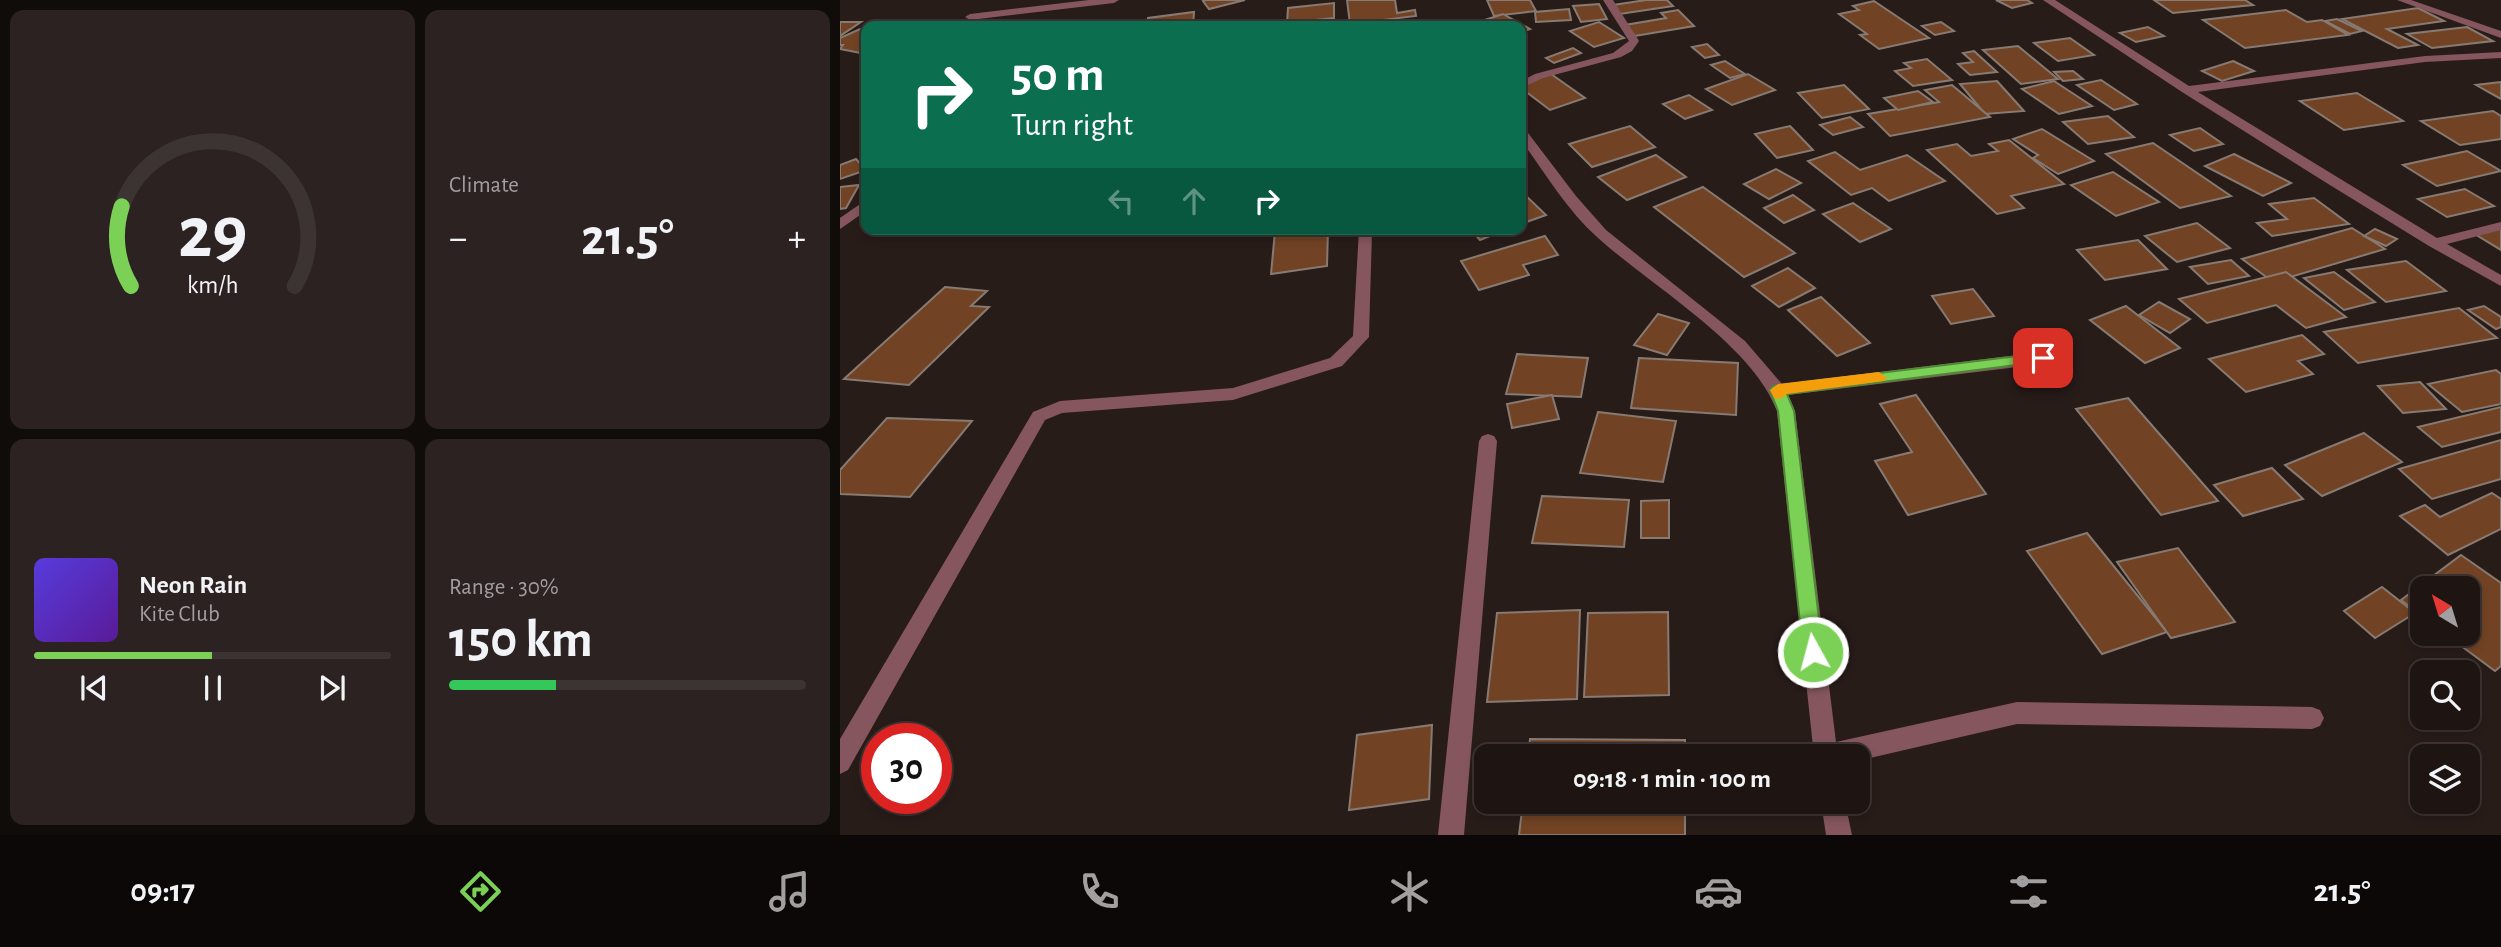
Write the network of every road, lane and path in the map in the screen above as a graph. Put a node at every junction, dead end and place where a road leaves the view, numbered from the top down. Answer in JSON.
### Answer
{"nodes":[{"id":1,"x":1114,"y":0,"type":"edge"},
{"id":2,"x":1608,"y":0,"type":"edge"},
{"id":3,"x":2048,"y":0,"type":"edge"},
{"id":4,"x":2402,"y":0,"type":"edge"},
{"id":5,"x":970,"y":17,"type":"dead end"},
{"id":6,"x":2501,"y":35,"type":"edge"},
{"id":7,"x":2501,"y":55,"type":"edge"},
{"id":8,"x":1526,"y":82,"type":"edge"},
{"id":9,"x":2186,"y":90,"type":"junction"},
{"id":10,"x":1526,"y":139,"type":"edge"},
{"id":11,"x":861,"y":208,"type":"edge"},
{"id":12,"x":840,"y":225,"type":"edge"},
{"id":13,"x":2501,"y":226,"type":"edge"},
{"id":14,"x":1365,"y":235,"type":"edge"},
{"id":15,"x":2434,"y":243,"type":"junction"},
{"id":16,"x":2501,"y":281,"type":"edge"},
{"id":17,"x":2043,"y":358,"type":"dead end"},
{"id":18,"x":1778,"y":390,"type":"junction"},
{"id":19,"x":1488,"y":441,"type":"dead end"},
{"id":20,"x":2312,"y":718,"type":"dead end"},
{"id":21,"x":1825,"y":744,"type":"edge"},
{"id":22,"x":1870,"y":746,"type":"edge"},
{"id":23,"x":840,"y":762,"type":"edge"},
{"id":24,"x":1835,"y":814,"type":"edge"},
{"id":25,"x":1451,"y":835,"type":"edge"},
{"id":26,"x":1839,"y":835,"type":"edge"}],
"edges":[{"from":1,"to":5,"type":"street"},
{"from":2,"to":8,"type":"street"},
{"from":3,"to":9,"type":"street"},
{"from":4,"to":6,"type":"street"},
{"from":7,"to":9,"type":"street"},
{"from":9,"to":15,"type":"street"},
{"from":10,"to":18,"type":"street"},
{"from":11,"to":12,"type":"street"},
{"from":13,"to":15,"type":"street"},
{"from":14,"to":23,"type":"street"},
{"from":15,"to":16,"type":"street"},
{"from":17,"to":18,"type":"street"},
{"from":18,"to":21,"type":"street"},
{"from":19,"to":25,"type":"street"},
{"from":20,"to":22,"type":"street"},
{"from":24,"to":26,"type":"street"}]}
